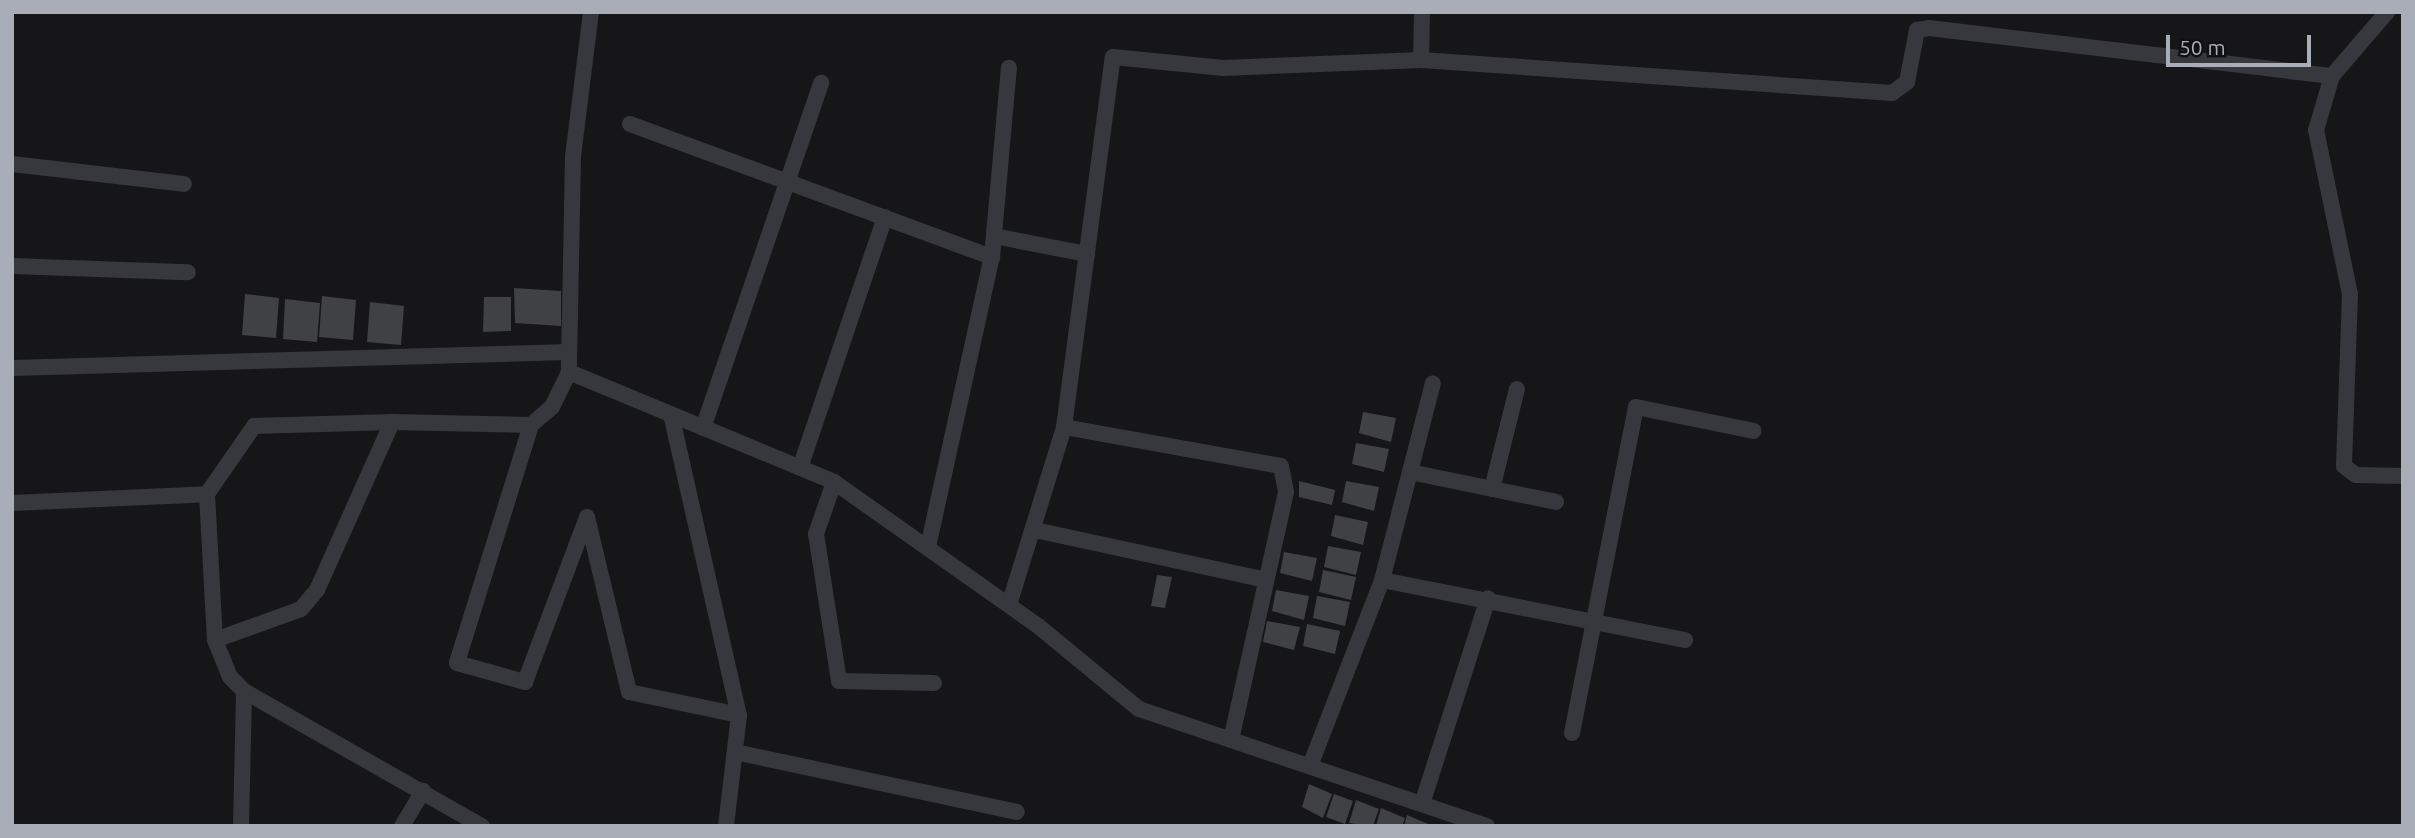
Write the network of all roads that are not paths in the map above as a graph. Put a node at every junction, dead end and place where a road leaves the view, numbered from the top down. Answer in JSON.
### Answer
{"nodes":[{"id":1,"x":591,"y":12,"type":"edge"},
{"id":2,"x":1422,"y":12,"type":"edge"},
{"id":3,"x":2387,"y":12,"type":"edge"},
{"id":4,"x":1421,"y":60,"type":"junction"},
{"id":5,"x":1009,"y":68,"type":"dead end"},
{"id":6,"x":2332,"y":76,"type":"junction"},
{"id":7,"x":821,"y":83,"type":"dead end"},
{"id":8,"x":630,"y":124,"type":"dead end"},
{"id":9,"x":12,"y":164,"type":"edge"},
{"id":10,"x":787,"y":182,"type":"junction"},
{"id":11,"x":184,"y":184,"type":"dead end"},
{"id":12,"x":885,"y":217,"type":"junction"},
{"id":13,"x":993,"y":236,"type":"junction"},
{"id":14,"x":1087,"y":254,"type":"junction"},
{"id":15,"x":992,"y":257,"type":"junction"},
{"id":16,"x":12,"y":266,"type":"edge"},
{"id":17,"x":188,"y":272,"type":"dead end"},
{"id":18,"x":569,"y":352,"type":"junction"},
{"id":19,"x":12,"y":368,"type":"edge"},
{"id":20,"x":569,"y":372,"type":"junction"},
{"id":21,"x":1433,"y":383,"type":"dead end"},
{"id":22,"x":1517,"y":389,"type":"dead end"},
{"id":23,"x":671,"y":414,"type":"junction"},
{"id":24,"x":392,"y":422,"type":"junction"},
{"id":25,"x":531,"y":425,"type":"junction"},
{"id":26,"x":1064,"y":427,"type":"junction"},
{"id":27,"x":704,"y":428,"type":"junction"},
{"id":28,"x":1754,"y":431,"type":"dead end"},
{"id":29,"x":800,"y":468,"type":"junction"},
{"id":30,"x":1410,"y":472,"type":"junction"},
{"id":31,"x":2403,"y":476,"type":"edge"},
{"id":32,"x":834,"y":482,"type":"junction"},
{"id":33,"x":1492,"y":489,"type":"junction"},
{"id":34,"x":207,"y":494,"type":"junction"},
{"id":35,"x":1556,"y":502,"type":"dead end"},
{"id":36,"x":12,"y":503,"type":"edge"},
{"id":37,"x":1035,"y":530,"type":"junction"},
{"id":38,"x":928,"y":547,"type":"junction"},
{"id":39,"x":1266,"y":580,"type":"junction"},
{"id":40,"x":1382,"y":580,"type":"junction"},
{"id":41,"x":1488,"y":598,"type":"junction"},
{"id":42,"x":1009,"y":605,"type":"junction"},
{"id":43,"x":1595,"y":621,"type":"junction"},
{"id":44,"x":215,"y":640,"type":"junction"},
{"id":45,"x":1685,"y":640,"type":"dead end"},
{"id":46,"x":934,"y":682,"type":"dead end"},
{"id":47,"x":244,"y":691,"type":"junction"},
{"id":48,"x":739,"y":715,"type":"junction"},
{"id":49,"x":1572,"y":733,"type":"dead end"},
{"id":50,"x":1231,"y":740,"type":"junction"},
{"id":51,"x":735,"y":752,"type":"junction"},
{"id":52,"x":1310,"y":766,"type":"junction"},
{"id":53,"x":423,"y":791,"type":"junction"},
{"id":54,"x":1422,"y":804,"type":"junction"},
{"id":55,"x":1017,"y":812,"type":"dead end"},
{"id":56,"x":240,"y":826,"type":"edge"},
{"id":57,"x":402,"y":826,"type":"edge"},
{"id":58,"x":482,"y":826,"type":"edge"},
{"id":59,"x":726,"y":826,"type":"edge"},
{"id":60,"x":1486,"y":826,"type":"edge"}],
"edges":[{"from":1,"to":18,"type":"street"},
{"from":2,"to":4,"type":"street"},
{"from":3,"to":6,"type":"street"},
{"from":4,"to":6,"type":"street"},
{"from":4,"to":14,"type":"street"},
{"from":5,"to":13,"type":"street"},
{"from":6,"to":31,"type":"street"},
{"from":7,"to":10,"type":"street"},
{"from":8,"to":10,"type":"street"},
{"from":9,"to":11,"type":"street"},
{"from":10,"to":12,"type":"street"},
{"from":10,"to":27,"type":"street"},
{"from":12,"to":15,"type":"street"},
{"from":12,"to":29,"type":"street"},
{"from":13,"to":14,"type":"street"},
{"from":13,"to":15,"type":"street"},
{"from":14,"to":26,"type":"street"},
{"from":15,"to":38,"type":"street"},
{"from":16,"to":17,"type":"street"},
{"from":18,"to":19,"type":"street"},
{"from":18,"to":20,"type":"street"},
{"from":20,"to":23,"type":"street"},
{"from":20,"to":25,"type":"street"},
{"from":21,"to":30,"type":"street"},
{"from":22,"to":33,"type":"street"},
{"from":23,"to":27,"type":"street"},
{"from":23,"to":48,"type":"street"},
{"from":24,"to":25,"type":"street"},
{"from":24,"to":34,"type":"street"},
{"from":24,"to":44,"type":"street"},
{"from":25,"to":48,"type":"street"},
{"from":26,"to":37,"type":"street"},
{"from":26,"to":39,"type":"street"},
{"from":27,"to":29,"type":"street"},
{"from":28,"to":43,"type":"street"},
{"from":29,"to":32,"type":"street"},
{"from":30,"to":33,"type":"street"},
{"from":30,"to":40,"type":"street"},
{"from":32,"to":38,"type":"street"},
{"from":32,"to":46,"type":"street"},
{"from":33,"to":35,"type":"street"},
{"from":34,"to":36,"type":"street"},
{"from":34,"to":44,"type":"street"},
{"from":37,"to":39,"type":"street"},
{"from":37,"to":42,"type":"street"},
{"from":38,"to":42,"type":"street"},
{"from":39,"to":50,"type":"street"},
{"from":40,"to":41,"type":"street"},
{"from":40,"to":52,"type":"street"},
{"from":41,"to":43,"type":"street"},
{"from":41,"to":54,"type":"street"},
{"from":42,"to":50,"type":"street"},
{"from":43,"to":45,"type":"street"},
{"from":43,"to":49,"type":"street"},
{"from":44,"to":47,"type":"street"},
{"from":47,"to":53,"type":"street"},
{"from":47,"to":56,"type":"street"},
{"from":48,"to":51,"type":"street"},
{"from":50,"to":52,"type":"street"},
{"from":51,"to":55,"type":"street"},
{"from":51,"to":59,"type":"street"},
{"from":52,"to":54,"type":"street"},
{"from":53,"to":57,"type":"street"},
{"from":53,"to":58,"type":"street"},
{"from":54,"to":60,"type":"street"}]}
